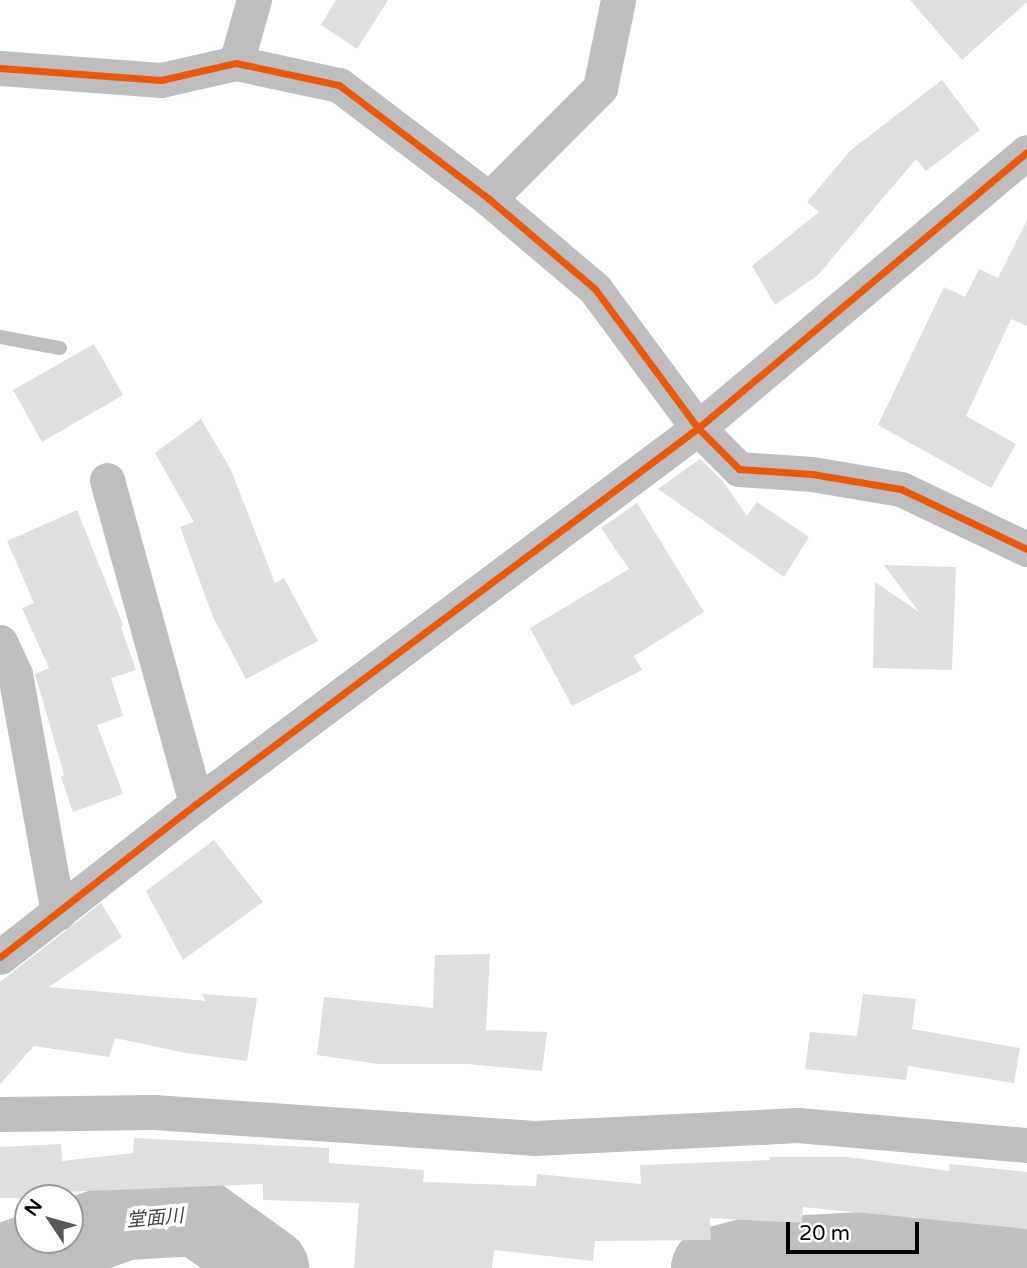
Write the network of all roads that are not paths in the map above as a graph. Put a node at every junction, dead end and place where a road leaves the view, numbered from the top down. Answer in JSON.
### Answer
{"nodes":[{"id":1,"x":254,"y":0,"type":"edge"},
{"id":2,"x":618,"y":0,"type":"edge"},
{"id":3,"x":236,"y":63,"type":"junction"},
{"id":4,"x":0,"y":68,"type":"edge"},
{"id":5,"x":1027,"y":152,"type":"edge"},
{"id":6,"x":489,"y":199,"type":"junction"},
{"id":7,"x":698,"y":428,"type":"junction"},
{"id":8,"x":107,"y":480,"type":"dead end"},
{"id":9,"x":1027,"y":549,"type":"edge"},
{"id":10,"x":0,"y":642,"type":"edge"},
{"id":11,"x":196,"y":804,"type":"junction"},
{"id":12,"x":58,"y":913,"type":"junction"},
{"id":13,"x":0,"y":957,"type":"edge"},
{"id":14,"x":0,"y":1114,"type":"edge"},
{"id":15,"x":1027,"y":1145,"type":"edge"}],
"edges":[{"from":1,"to":3,"type":"street"},
{"from":2,"to":6,"type":"street"},
{"from":3,"to":4,"type":"street"},
{"from":3,"to":6,"type":"street"},
{"from":5,"to":7,"type":"street"},
{"from":6,"to":7,"type":"street"},
{"from":7,"to":9,"type":"street"},
{"from":7,"to":11,"type":"street"},
{"from":8,"to":11,"type":"street"},
{"from":10,"to":12,"type":"street"},
{"from":11,"to":12,"type":"street"},
{"from":12,"to":13,"type":"street"},
{"from":14,"to":15,"type":"street"}]}
